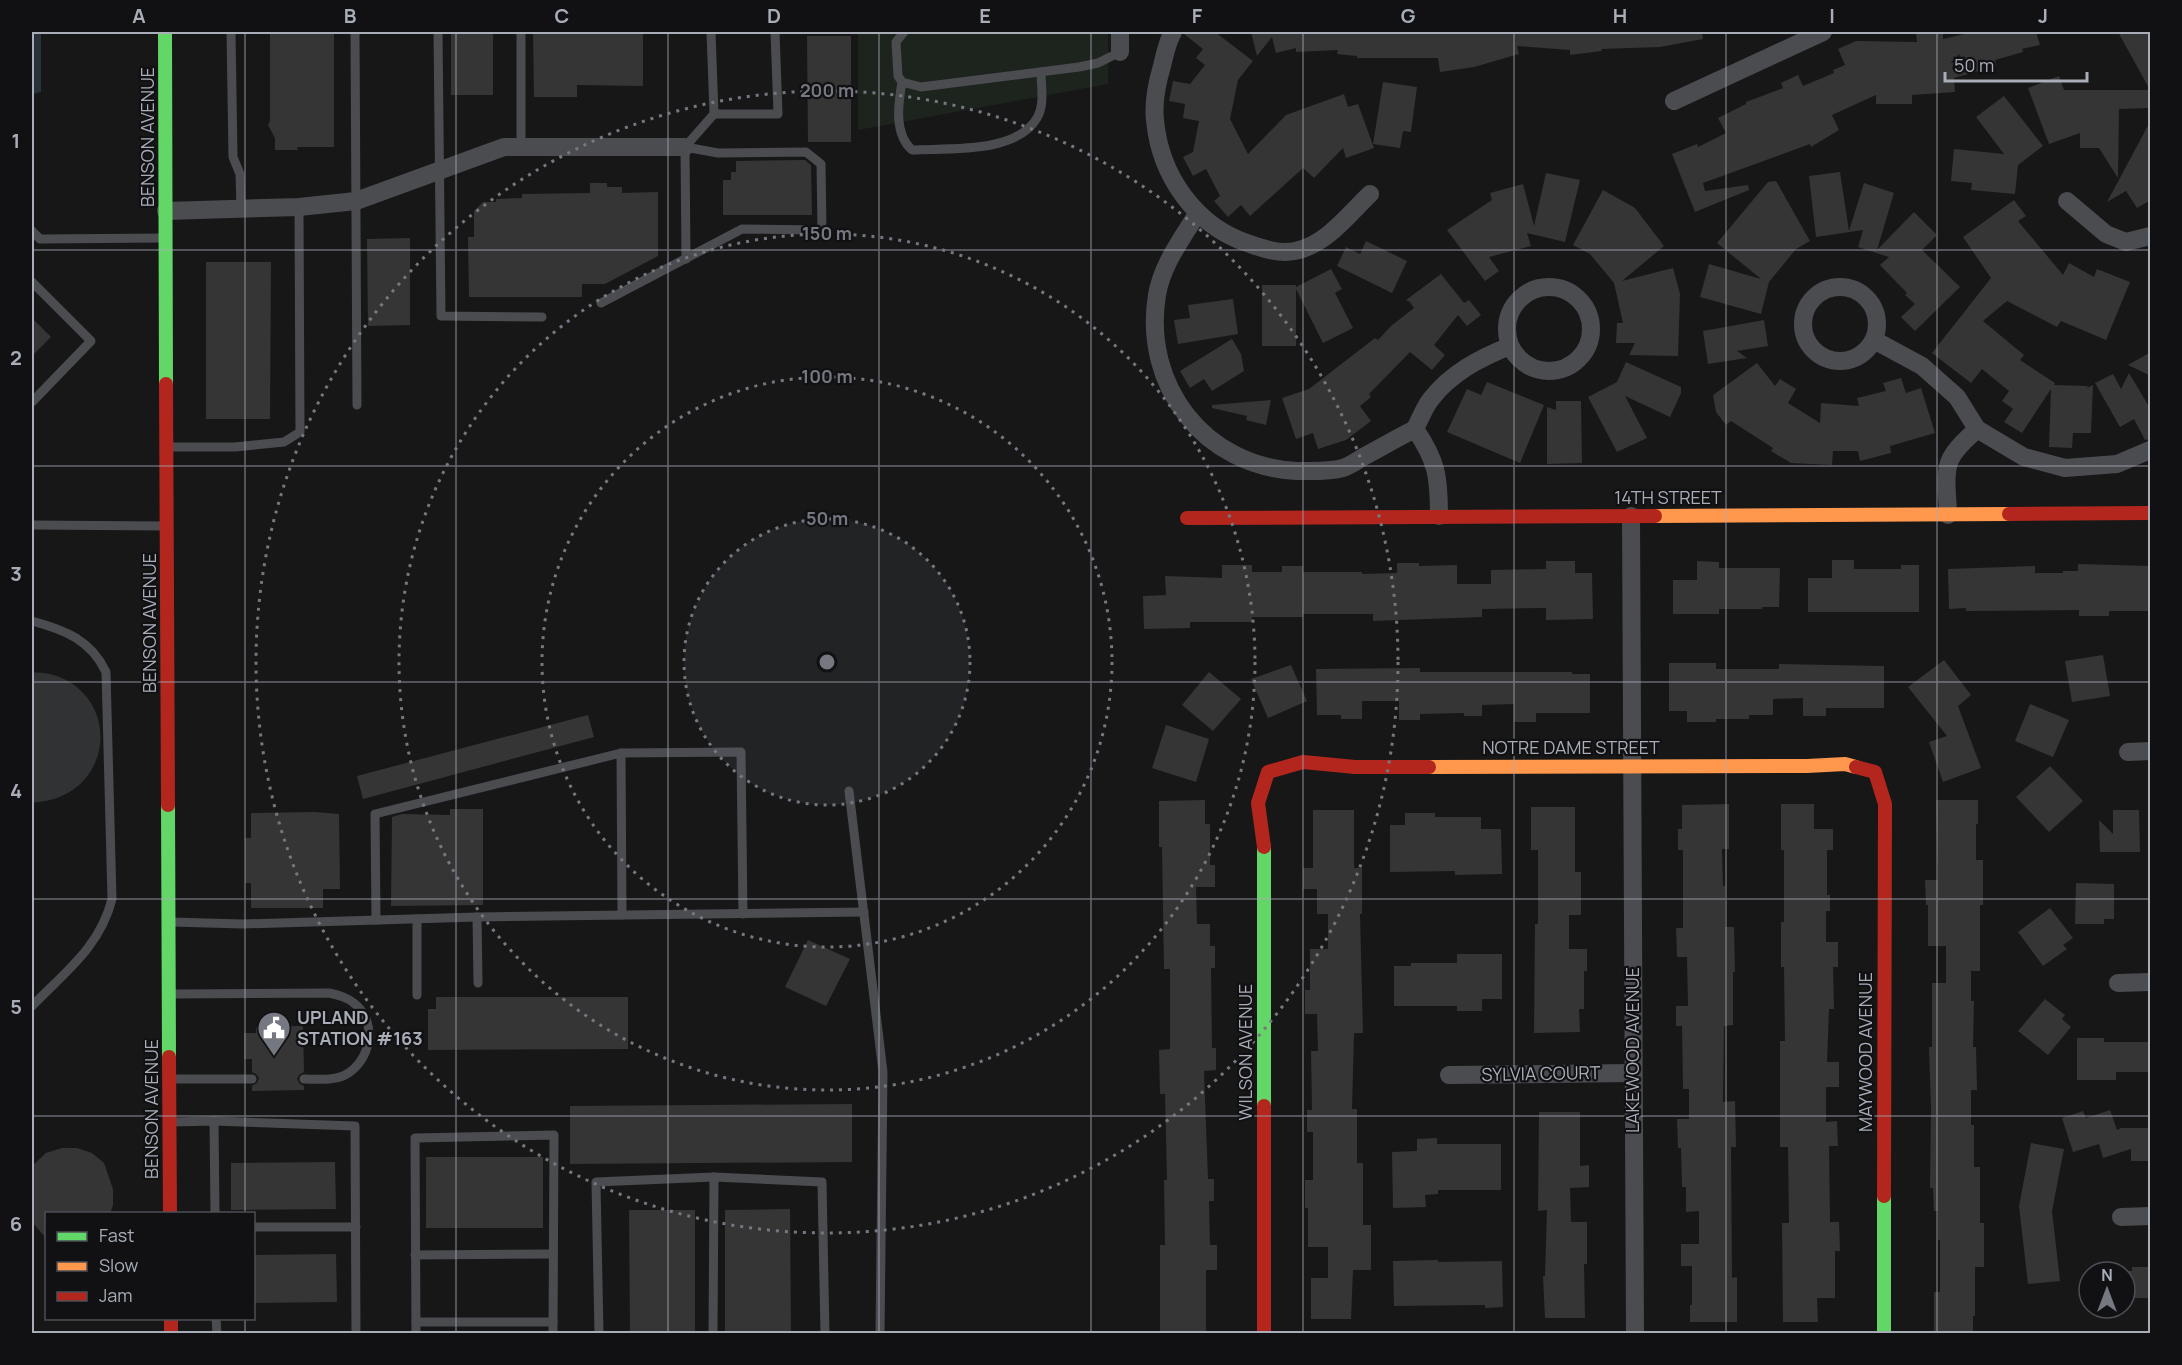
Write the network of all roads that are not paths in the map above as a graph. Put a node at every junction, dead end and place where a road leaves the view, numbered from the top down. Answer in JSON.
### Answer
{"nodes":[{"id":1,"x":165,"y":32,"type":"edge"},
{"id":2,"x":231,"y":32,"type":"edge"},
{"id":3,"x":355,"y":32,"type":"edge"},
{"id":4,"x":438,"y":32,"type":"edge"},
{"id":5,"x":521,"y":32,"type":"edge"},
{"id":6,"x":711,"y":32,"type":"edge"},
{"id":7,"x":775,"y":32,"type":"edge"},
{"id":8,"x":904,"y":32,"type":"edge"},
{"id":9,"x":1120,"y":32,"type":"edge"},
{"id":10,"x":1173,"y":32,"type":"edge"},
{"id":11,"x":1823,"y":32,"type":"edge"},
{"id":12,"x":1120,"y":52,"type":"joint"},
{"id":13,"x":1041,"y":72,"type":"junction"},
{"id":14,"x":902,"y":82,"type":"junction"},
{"id":15,"x":1674,"y":101,"type":"dead end"},
{"id":16,"x":714,"y":114,"type":"junction"},
{"id":17,"x":521,"y":147,"type":"junction"},
{"id":18,"x":685,"y":147,"type":"junction"},
{"id":19,"x":439,"y":171,"type":"junction"},
{"id":20,"x":1370,"y":194,"type":"dead end"},
{"id":21,"x":356,"y":201,"type":"junction"},
{"id":22,"x":2067,"y":201,"type":"dead end"},
{"id":23,"x":299,"y":207,"type":"junction"},
{"id":24,"x":242,"y":209,"type":"junction"},
{"id":25,"x":166,"y":211,"type":"junction"},
{"id":26,"x":1197,"y":214,"type":"junction"},
{"id":27,"x":32,"y":231,"type":"edge"},
{"id":28,"x":2151,"y":236,"type":"edge"},
{"id":29,"x":166,"y":238,"type":"junction"},
{"id":30,"x":39,"y":239,"type":"junction"},
{"id":31,"x":32,"y":248,"type":"edge"},
{"id":32,"x":686,"y":259,"type":"junction"},
{"id":33,"x":32,"y":282,"type":"edge"},
{"id":34,"x":601,"y":303,"type":"dead end"},
{"id":35,"x":542,"y":317,"type":"dead end"},
{"id":36,"x":1874,"y":340,"type":"junction"},
{"id":37,"x":1510,"y":346,"type":"junction"},
{"id":38,"x":32,"y":402,"type":"edge"},
{"id":39,"x":357,"y":405,"type":"dead end"},
{"id":40,"x":1415,"y":429,"type":"junction"},
{"id":41,"x":1977,"y":429,"type":"junction"},
{"id":42,"x":168,"y":447,"type":"junction"},
{"id":43,"x":2151,"y":450,"type":"edge"},
{"id":44,"x":2151,"y":513,"type":"edge"},
{"id":45,"x":1948,"y":515,"type":"junction"},
{"id":46,"x":1439,"y":516,"type":"junction"},
{"id":47,"x":1631,"y":516,"type":"junction"},
{"id":48,"x":1186,"y":518,"type":"dead end"},
{"id":49,"x":32,"y":525,"type":"edge"},
{"id":50,"x":168,"y":526,"type":"junction"},
{"id":51,"x":32,"y":621,"type":"edge"},
{"id":52,"x":2128,"y":752,"type":"dead end"},
{"id":53,"x":2151,"y":752,"type":"edge"},
{"id":54,"x":621,"y":753,"type":"junction"},
{"id":55,"x":1632,"y":766,"type":"junction"},
{"id":56,"x":1268,"y":772,"type":"joint"},
{"id":57,"x":1875,"y":772,"type":"joint"},
{"id":58,"x":849,"y":791,"type":"dead end"},
{"id":59,"x":864,"y":912,"type":"junction"},
{"id":60,"x":743,"y":914,"type":"junction"},
{"id":61,"x":622,"y":915,"type":"junction"},
{"id":62,"x":477,"y":917,"type":"junction"},
{"id":63,"x":417,"y":919,"type":"junction"},
{"id":64,"x":376,"y":920,"type":"junction"},
{"id":65,"x":169,"y":922,"type":"junction"},
{"id":66,"x":2151,"y":982,"type":"edge"},
{"id":67,"x":478,"y":983,"type":"dead end"},
{"id":68,"x":2118,"y":983,"type":"dead end"},
{"id":69,"x":169,"y":994,"type":"junction"},
{"id":70,"x":417,"y":995,"type":"dead end"},
{"id":71,"x":32,"y":1006,"type":"edge"},
{"id":72,"x":1633,"y":1073,"type":"junction"},
{"id":73,"x":1449,"y":1075,"type":"dead end"},
{"id":74,"x":170,"y":1079,"type":"junction"},
{"id":75,"x":252,"y":1079,"type":"dead end"},
{"id":76,"x":304,"y":1079,"type":"dead end"},
{"id":77,"x":214,"y":1121,"type":"junction"},
{"id":78,"x":170,"y":1122,"type":"junction"},
{"id":79,"x":714,"y":1177,"type":"junction"},
{"id":80,"x":170,"y":1212,"type":"edge"},
{"id":81,"x":215,"y":1212,"type":"edge"},
{"id":82,"x":2151,"y":1216,"type":"edge"},
{"id":83,"x":2121,"y":1217,"type":"dead end"},
{"id":84,"x":255,"y":1227,"type":"edge"},
{"id":85,"x":356,"y":1227,"type":"junction"},
{"id":86,"x":553,"y":1254,"type":"junction"},
{"id":87,"x":415,"y":1255,"type":"junction"},
{"id":88,"x":416,"y":1322,"type":"junction"},
{"id":89,"x":553,"y":1322,"type":"junction"},
{"id":90,"x":356,"y":1334,"type":"edge"},
{"id":91,"x":416,"y":1334,"type":"edge"},
{"id":92,"x":553,"y":1334,"type":"edge"},
{"id":93,"x":599,"y":1334,"type":"edge"},
{"id":94,"x":713,"y":1334,"type":"edge"},
{"id":95,"x":825,"y":1334,"type":"edge"},
{"id":96,"x":880,"y":1334,"type":"edge"},
{"id":97,"x":1264,"y":1334,"type":"edge"},
{"id":98,"x":1635,"y":1334,"type":"edge"},
{"id":99,"x":1884,"y":1334,"type":"edge"}],
"edges":[{"from":1,"to":25,"type":"street","name":"BENSON AVENUE"},
{"from":2,"to":24,"type":"lane"},
{"from":3,"to":21,"type":"lane"},
{"from":4,"to":19,"type":"lane"},
{"from":5,"to":17,"type":"lane"},
{"from":6,"to":16,"type":"lane"},
{"from":7,"to":16,"type":"lane"},
{"from":8,"to":14,"type":"lane"},
{"from":9,"to":12,"type":"street"},
{"from":10,"to":26,"type":"street"},
{"from":11,"to":15,"type":"street"},
{"from":12,"to":13,"type":"lane"},
{"from":13,"to":14,"type":"lane"},
{"from":13,"to":14,"type":"lane"},
{"from":16,"to":18,"type":"lane"},
{"from":17,"to":18,"type":"street"},
{"from":17,"to":19,"type":"street"},
{"from":18,"to":32,"type":"lane"},
{"from":18,"to":32,"type":"lane"},
{"from":19,"to":21,"type":"street"},
{"from":19,"to":35,"type":"lane"},
{"from":20,"to":26,"type":"street"},
{"from":21,"to":23,"type":"street"},
{"from":21,"to":39,"type":"lane"},
{"from":22,"to":28,"type":"street"},
{"from":23,"to":24,"type":"street"},
{"from":23,"to":42,"type":"lane"},
{"from":24,"to":25,"type":"street"},
{"from":25,"to":29,"type":"street","name":"BENSON AVENUE"},
{"from":26,"to":40,"type":"street"},
{"from":27,"to":30,"type":"lane"},
{"from":29,"to":30,"type":"lane"},
{"from":29,"to":42,"type":"street","name":"BENSON AVENUE"},
{"from":30,"to":31,"type":"lane"},
{"from":32,"to":34,"type":"lane"},
{"from":33,"to":38,"type":"lane"},
{"from":36,"to":36,"type":"street"},
{"from":36,"to":41,"type":"street"},
{"from":37,"to":37,"type":"street"},
{"from":37,"to":40,"type":"street"},
{"from":40,"to":46,"type":"street"},
{"from":41,"to":43,"type":"street"},
{"from":41,"to":45,"type":"street"},
{"from":42,"to":50,"type":"street","name":"BENSON AVENUE"},
{"from":44,"to":45,"type":"street","name":"14TH STREET"},
{"from":45,"to":47,"type":"street","name":"14TH STREET"},
{"from":46,"to":47,"type":"street","name":"14TH STREET"},
{"from":46,"to":48,"type":"street","name":"14TH STREET"},
{"from":47,"to":55,"type":"street","name":"LAKEWOOD AVENUE"},
{"from":49,"to":50,"type":"lane"},
{"from":50,"to":65,"type":"street","name":"BENSON AVENUE"},
{"from":51,"to":71,"type":"lane"},
{"from":52,"to":53,"type":"street"},
{"from":54,"to":60,"type":"lane"},
{"from":54,"to":61,"type":"lane"},
{"from":54,"to":64,"type":"lane"},
{"from":55,"to":56,"type":"street","name":"NOTRE DAME STREET"},
{"from":55,"to":57,"type":"street","name":"NOTRE DAME STREET"},
{"from":55,"to":72,"type":"street","name":"LAKEWOOD AVENUE"},
{"from":56,"to":97,"type":"street","name":"WILSON AVENUE"},
{"from":57,"to":99,"type":"street","name":"MAYWOOD AVENUE"},
{"from":58,"to":59,"type":"lane"},
{"from":59,"to":60,"type":"lane"},
{"from":59,"to":96,"type":"lane"},
{"from":60,"to":61,"type":"lane"},
{"from":61,"to":62,"type":"lane"},
{"from":62,"to":63,"type":"lane"},
{"from":62,"to":67,"type":"lane"},
{"from":63,"to":64,"type":"lane"},
{"from":63,"to":70,"type":"lane"},
{"from":64,"to":65,"type":"lane"},
{"from":65,"to":69,"type":"street","name":"BENSON AVENUE"},
{"from":66,"to":68,"type":"street"},
{"from":69,"to":74,"type":"street","name":"BENSON AVENUE"},
{"from":69,"to":76,"type":"lane"},
{"from":72,"to":73,"type":"street","name":"SYLVIA COURT"},
{"from":72,"to":98,"type":"street","name":"LAKEWOOD AVENUE"},
{"from":74,"to":75,"type":"lane"},
{"from":74,"to":78,"type":"street","name":"BENSON AVENUE"},
{"from":77,"to":78,"type":"lane"},
{"from":77,"to":81,"type":"lane"},
{"from":77,"to":85,"type":"lane"},
{"from":78,"to":80,"type":"street","name":"BENSON AVENUE"},
{"from":79,"to":93,"type":"lane"},
{"from":79,"to":94,"type":"lane"},
{"from":79,"to":95,"type":"lane"},
{"from":82,"to":83,"type":"street"},
{"from":84,"to":85,"type":"lane"},
{"from":85,"to":90,"type":"lane"},
{"from":86,"to":87,"type":"lane"},
{"from":86,"to":87,"type":"lane"},
{"from":86,"to":89,"type":"lane"},
{"from":87,"to":88,"type":"lane"},
{"from":88,"to":89,"type":"lane"},
{"from":88,"to":91,"type":"lane"},
{"from":89,"to":92,"type":"lane"}]}
